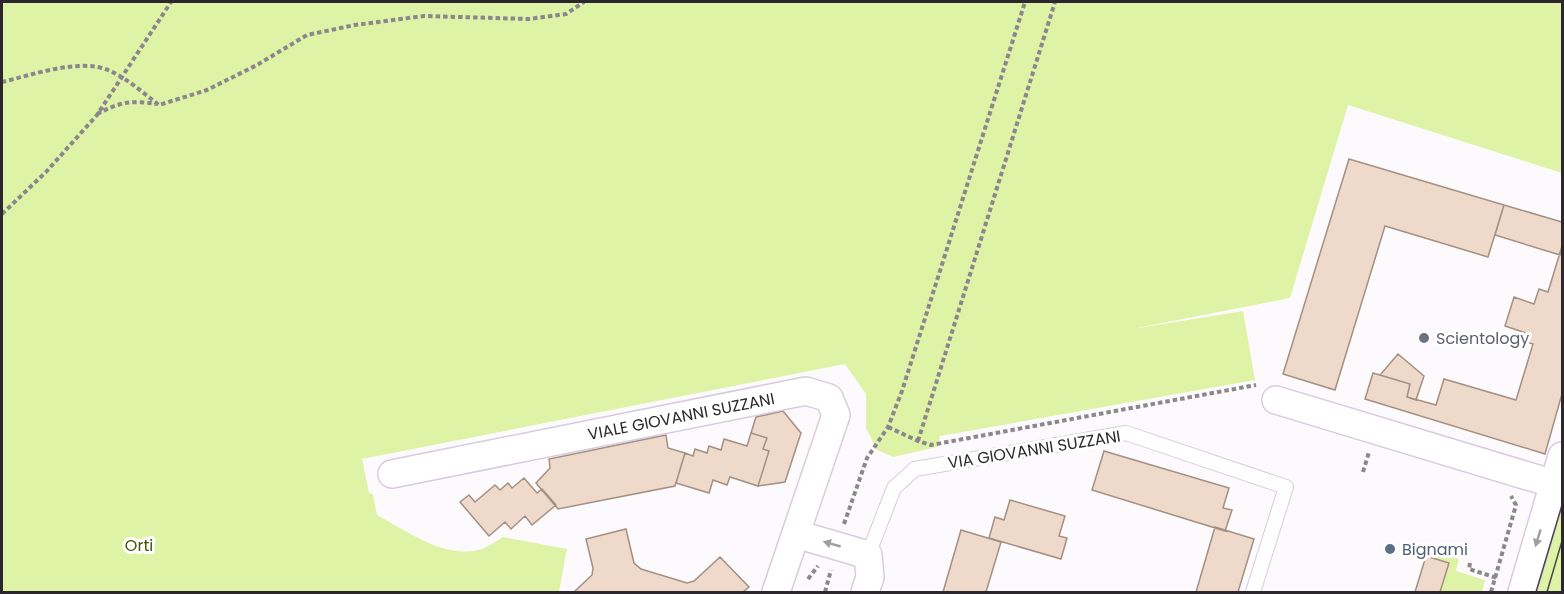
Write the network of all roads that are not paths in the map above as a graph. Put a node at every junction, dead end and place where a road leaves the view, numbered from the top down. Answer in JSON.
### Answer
{"nodes":[{"id":1,"x":1276,"y":400,"type":"road end"},
{"id":2,"x":1563,"y":456,"type":"edge"},
{"id":3,"x":392,"y":474,"type":"dead end"},
{"id":4,"x":1554,"y":484,"type":"junction"},
{"id":5,"x":796,"y":534,"type":"junction"},
{"id":6,"x":868,"y":555,"type":"junction"},
{"id":7,"x":1513,"y":586,"type":"edge"},
{"id":8,"x":776,"y":592,"type":"edge"},
{"id":9,"x":865,"y":592,"type":"edge"},
{"id":10,"x":1253,"y":592,"type":"edge"}],
"edges":[{"from":1,"to":4,"type":"street"},
{"from":2,"to":4,"type":"street"},
{"from":3,"to":5,"type":"street","name":"VIALE GIOVANNI SUZZANI"},
{"from":4,"to":7,"type":"street","one_way":true},
{"from":6,"to":5,"type":"street","one_way":true},
{"from":5,"to":8,"type":"street","name":"VIALE GIOVANNI SUZZANI"},
{"from":6,"to":9,"type":"street"},
{"from":6,"to":10,"type":"lane","name":"VIA GIOVANNI SUZZANI"}]}
